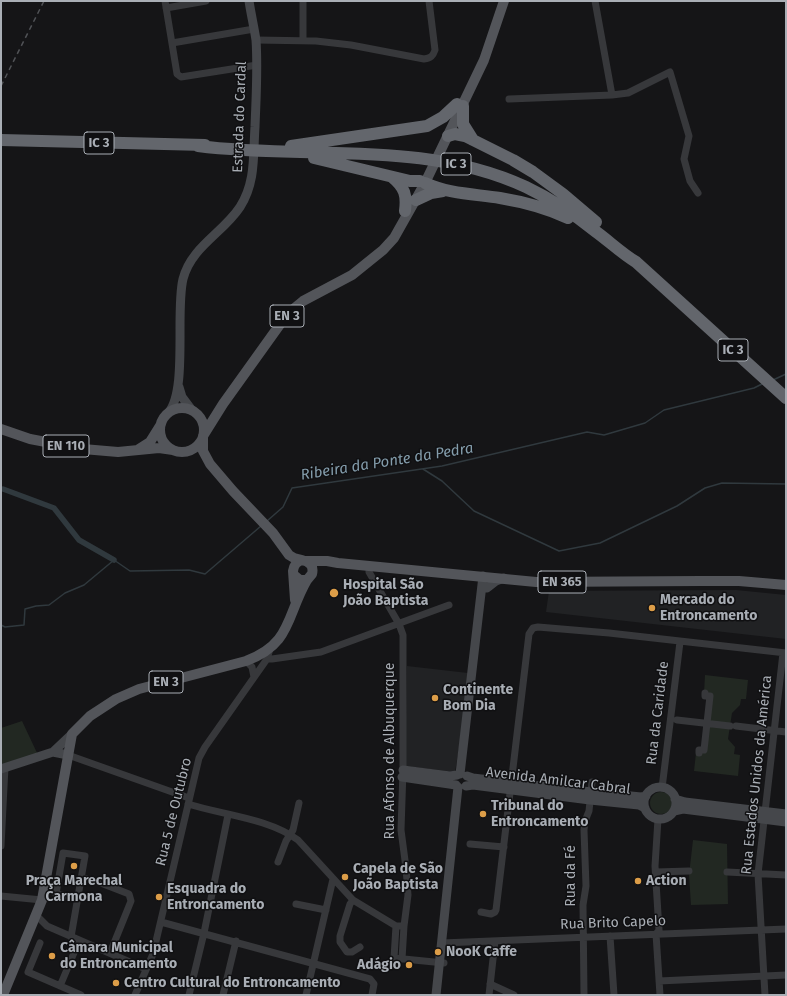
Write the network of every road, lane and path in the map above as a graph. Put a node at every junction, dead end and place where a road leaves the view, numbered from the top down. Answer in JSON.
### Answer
{"nodes":[{"id":1,"x":206,"y":1,"type":"edge"},
{"id":2,"x":249,"y":1,"type":"edge"},
{"id":3,"x":303,"y":1,"type":"edge"},
{"id":4,"x":429,"y":1,"type":"edge"},
{"id":5,"x":504,"y":1,"type":"edge"},
{"id":6,"x":594,"y":1,"type":"edge"},
{"id":7,"x":165,"y":5,"type":"edge"},
{"id":8,"x":254,"y":29,"type":"junction"},
{"id":9,"x":256,"y":40,"type":"junction"},
{"id":10,"x":303,"y":40,"type":"junction"},
{"id":11,"x":172,"y":43,"type":"junction"},
{"id":12,"x":257,"y":65,"type":"junction"},
{"id":13,"x":612,"y":95,"type":"junction"},
{"id":14,"x":509,"y":99,"type":"dead end"},
{"id":15,"x":460,"y":105,"type":"junction"},
{"id":16,"x":427,"y":126,"type":"junction"},
{"id":17,"x":443,"y":139,"type":"junction"},
{"id":18,"x":1,"y":140,"type":"edge"},
{"id":19,"x":473,"y":140,"type":"junction"},
{"id":20,"x":288,"y":149,"type":"junction"},
{"id":21,"x":391,"y":176,"type":"junction"},
{"id":22,"x":425,"y":177,"type":"junction"},
{"id":23,"x":445,"y":191,"type":"junction"},
{"id":24,"x":698,"y":193,"type":"dead end"},
{"id":25,"x":416,"y":200,"type":"junction"},
{"id":26,"x":405,"y":211,"type":"junction"},
{"id":27,"x":601,"y":226,"type":"junction"},
{"id":28,"x":607,"y":241,"type":"junction"},
{"id":29,"x":377,"y":255,"type":"junction"},
{"id":30,"x":636,"y":262,"type":"junction"},
{"id":31,"x":178,"y":379,"type":"junction"},
{"id":32,"x":786,"y":398,"type":"edge"},
{"id":33,"x":222,"y":404,"type":"junction"},
{"id":34,"x":194,"y":411,"type":"junction"},
{"id":35,"x":168,"y":413,"type":"junction"},
{"id":36,"x":160,"y":426,"type":"junction"},
{"id":37,"x":1,"y":429,"type":"edge"},
{"id":38,"x":203,"y":437,"type":"junction"},
{"id":39,"x":134,"y":451,"type":"junction"},
{"id":40,"x":178,"y":451,"type":"junction"},
{"id":41,"x":210,"y":464,"type":"junction"},
{"id":42,"x":271,"y":534,"type":"junction"},
{"id":43,"x":304,"y":561,"type":"junction"},
{"id":44,"x":338,"y":563,"type":"junction"},
{"id":45,"x":369,"y":566,"type":"junction"},
{"id":46,"x":293,"y":573,"type":"junction"},
{"id":47,"x":471,"y":576,"type":"junction"},
{"id":48,"x":310,"y":577,"type":"junction"},
{"id":49,"x":486,"y":577,"type":"junction"},
{"id":50,"x":504,"y":578,"type":"junction"},
{"id":51,"x":786,"y":585,"type":"edge"},
{"id":52,"x":484,"y":589,"type":"junction"},
{"id":53,"x":296,"y":603,"type":"junction"},
{"id":54,"x":449,"y":605,"type":"dead end"},
{"id":55,"x":399,"y":624,"type":"junction"},
{"id":56,"x":680,"y":642,"type":"junction"},
{"id":57,"x":785,"y":653,"type":"edge"},
{"id":58,"x":268,"y":654,"type":"junction"},
{"id":59,"x":246,"y":662,"type":"junction"},
{"id":60,"x":254,"y":677,"type":"junction"},
{"id":61,"x":705,"y":693,"type":"dead end"},
{"id":62,"x":677,"y":720,"type":"dead end"},
{"id":63,"x":706,"y":723,"type":"junction"},
{"id":64,"x":774,"y":730,"type":"junction"},
{"id":65,"x":786,"y":732,"type":"edge"},
{"id":66,"x":72,"y":734,"type":"junction"},
{"id":67,"x":53,"y":752,"type":"junction"},
{"id":68,"x":699,"y":753,"type":"dead end"},
{"id":69,"x":68,"y":755,"type":"junction"},
{"id":70,"x":3,"y":768,"type":"edge"},
{"id":71,"x":402,"y":774,"type":"junction"},
{"id":72,"x":462,"y":775,"type":"junction"},
{"id":73,"x":592,"y":782,"type":"dead end"},
{"id":74,"x":511,"y":786,"type":"junction"},
{"id":75,"x":461,"y":787,"type":"junction"},
{"id":76,"x":662,"y":788,"type":"junction"},
{"id":77,"x":590,"y":796,"type":"junction"},
{"id":78,"x":646,"y":796,"type":"junction"},
{"id":79,"x":675,"y":799,"type":"junction"},
{"id":80,"x":189,"y":801,"type":"junction"},
{"id":81,"x":299,"y":803,"type":"dead end"},
{"id":82,"x":645,"y":808,"type":"junction"},
{"id":83,"x":674,"y":811,"type":"junction"},
{"id":84,"x":786,"y":814,"type":"edge"},
{"id":85,"x":228,"y":815,"type":"junction"},
{"id":86,"x":764,"y":816,"type":"junction"},
{"id":87,"x":658,"y":819,"type":"junction"},
{"id":88,"x":786,"y":822,"type":"edge"},
{"id":89,"x":290,"y":834,"type":"junction"},
{"id":90,"x":470,"y":844,"type":"dead end"},
{"id":91,"x":1,"y":846,"type":"edge"},
{"id":92,"x":504,"y":847,"type":"junction"},
{"id":93,"x":278,"y":862,"type":"dead end"},
{"id":94,"x":689,"y":871,"type":"dead end"},
{"id":95,"x":656,"y":872,"type":"junction"},
{"id":96,"x":727,"y":872,"type":"dead end"},
{"id":97,"x":758,"y":874,"type":"junction"},
{"id":98,"x":786,"y":874,"type":"edge"},
{"id":99,"x":81,"y":878,"type":"junction"},
{"id":100,"x":333,"y":879,"type":"junction"},
{"id":101,"x":1,"y":896,"type":"edge"},
{"id":102,"x":77,"y":898,"type":"junction"},
{"id":103,"x":42,"y":900,"type":"junction"},
{"id":104,"x":353,"y":900,"type":"junction"},
{"id":105,"x":296,"y":904,"type":"dead end"},
{"id":106,"x":326,"y":910,"type":"junction"},
{"id":107,"x":481,"y":912,"type":"dead end"},
{"id":108,"x":37,"y":916,"type":"junction"},
{"id":109,"x":161,"y":922,"type":"junction"},
{"id":110,"x":47,"y":926,"type":"junction"},
{"id":111,"x":396,"y":926,"type":"junction"},
{"id":112,"x":404,"y":926,"type":"junction"},
{"id":113,"x":32,"y":927,"type":"junction"},
{"id":114,"x":786,"y":929,"type":"edge"},
{"id":115,"x":762,"y":930,"type":"junction"},
{"id":116,"x":204,"y":933,"type":"junction"},
{"id":117,"x":656,"y":934,"type":"junction"},
{"id":118,"x":610,"y":936,"type":"junction"},
{"id":119,"x":71,"y":937,"type":"junction"},
{"id":120,"x":584,"y":937,"type":"junction"},
{"id":121,"x":79,"y":941,"type":"junction"},
{"id":122,"x":236,"y":941,"type":"junction"},
{"id":123,"x":495,"y":941,"type":"junction"},
{"id":124,"x":40,"y":943,"type":"dead end"},
{"id":125,"x":444,"y":943,"type":"junction"},
{"id":126,"x":360,"y":947,"type":"dead end"},
{"id":127,"x":110,"y":954,"type":"junction"},
{"id":128,"x":402,"y":959,"type":"junction"},
{"id":129,"x":313,"y":963,"type":"junction"},
{"id":130,"x":442,"y":963,"type":"junction"},
{"id":131,"x":146,"y":969,"type":"junction"},
{"id":132,"x":786,"y":975,"type":"edge"},
{"id":133,"x":764,"y":976,"type":"junction"},
{"id":134,"x":659,"y":981,"type":"junction"},
{"id":135,"x":490,"y":984,"type":"junction"},
{"id":136,"x":60,"y":986,"type":"junction"},
{"id":137,"x":3,"y":995,"type":"edge"},
{"id":138,"x":81,"y":995,"type":"edge"},
{"id":139,"x":135,"y":995,"type":"edge"},
{"id":140,"x":189,"y":995,"type":"edge"},
{"id":141,"x":223,"y":995,"type":"edge"},
{"id":142,"x":306,"y":995,"type":"edge"},
{"id":143,"x":372,"y":995,"type":"edge"},
{"id":144,"x":436,"y":995,"type":"edge"},
{"id":145,"x":440,"y":995,"type":"edge"},
{"id":146,"x":489,"y":995,"type":"edge"},
{"id":147,"x":514,"y":995,"type":"edge"},
{"id":148,"x":584,"y":995,"type":"edge"},
{"id":149,"x":614,"y":995,"type":"edge"},
{"id":150,"x":660,"y":995,"type":"edge"},
{"id":151,"x":765,"y":995,"type":"edge"}],
"edges":[{"from":1,"to":7,"type":"street"},
{"from":2,"to":8,"type":"street","name":"Estrada do Cardal"},
{"from":3,"to":10,"type":"street"},
{"from":4,"to":10,"type":"street"},
{"from":5,"to":15,"type":"main road","number":"EN 3"},
{"from":6,"to":13,"type":"street"},
{"from":7,"to":11,"type":"street"},
{"from":8,"to":9,"type":"street","name":"Estrada do Cardal"},
{"from":8,"to":11,"type":"street"},
{"from":9,"to":10,"type":"street"},
{"from":9,"to":12,"type":"street","name":"Estrada do Cardal"},
{"from":11,"to":12,"type":"street"},
{"from":12,"to":31,"type":"street","name":"Estrada do Cardal"},
{"from":13,"to":14,"type":"street"},
{"from":13,"to":24,"type":"street"},
{"from":15,"to":16,"type":"highway"},
{"from":15,"to":17,"type":"main road","number":"EN 3"},
{"from":15,"to":19,"type":"highway"},
{"from":16,"to":17,"type":"highway"},
{"from":16,"to":20,"type":"highway"},
{"from":17,"to":19,"type":"highway"},
{"from":17,"to":22,"type":"main road","number":"EN 3"},
{"from":18,"to":20,"type":"highway","number":"IC 3"},
{"from":19,"to":27,"type":"highway"},
{"from":20,"to":21,"type":"highway"},
{"from":20,"to":27,"type":"highway","number":"IC 3"},
{"from":20,"to":28,"type":"highway","number":"IC 3"},
{"from":21,"to":22,"type":"highway"},
{"from":21,"to":26,"type":"highway"},
{"from":22,"to":23,"type":"highway"},
{"from":22,"to":25,"type":"main road","number":"EN 3"},
{"from":22,"to":26,"type":"main road","number":"EN 3"},
{"from":23,"to":25,"type":"highway"},
{"from":23,"to":28,"type":"highway"},
{"from":25,"to":29,"type":"main road","number":"EN 3"},
{"from":26,"to":29,"type":"main road","number":"EN 3"},
{"from":27,"to":30,"type":"highway","number":"IC 3"},
{"from":28,"to":30,"type":"highway","number":"IC 3"},
{"from":29,"to":33,"type":"main road","number":"EN 3"},
{"from":30,"to":32,"type":"highway","number":"IC 3"},
{"from":31,"to":34,"type":"street"},
{"from":31,"to":35,"type":"street"},
{"from":33,"to":34,"type":"main road","number":"EN 3"},
{"from":33,"to":38,"type":"main road","number":"EN 3"},
{"from":34,"to":35,"type":"main road","number":"EN 3"},
{"from":34,"to":38,"type":"main road","number":"EN 3"},
{"from":35,"to":36,"type":"main road"},
{"from":36,"to":39,"type":"main road"},
{"from":36,"to":40,"type":"main road"},
{"from":37,"to":39,"type":"main road","number":"EN 110"},
{"from":38,"to":40,"type":"main road","number":"EN 3"},
{"from":38,"to":41,"type":"main road","number":"EN 3"},
{"from":39,"to":40,"type":"main road"},
{"from":40,"to":41,"type":"main road","number":"EN 3"},
{"from":41,"to":42,"type":"main road","number":"EN 3"},
{"from":42,"to":43,"type":"main road","number":"EN 3"},
{"from":42,"to":46,"type":"main road","number":"EN 3"},
{"from":43,"to":44,"type":"main road","number":"EN 365"},
{"from":43,"to":46,"type":"main road"},
{"from":43,"to":48,"type":"main road"},
{"from":44,"to":45,"type":"main road","number":"EN 365"},
{"from":44,"to":48,"type":"main road","number":"EN 365"},
{"from":45,"to":47,"type":"main road","number":"EN 365"},
{"from":45,"to":55,"type":"street","name":"Rua Afonso de Albuquerque"},
{"from":46,"to":48,"type":"main road"},
{"from":46,"to":53,"type":"main road","number":"EN 3"},
{"from":47,"to":49,"type":"main road","number":"EN 365"},
{"from":47,"to":52,"type":"street"},
{"from":48,"to":53,"type":"main road","number":"EN 3"},
{"from":49,"to":50,"type":"main road","number":"EN 365"},
{"from":49,"to":52,"type":"street"},
{"from":50,"to":51,"type":"main road","number":"EN 365"},
{"from":50,"to":52,"type":"street"},
{"from":52,"to":72,"type":"street"},
{"from":53,"to":58,"type":"main road","number":"EN 3"},
{"from":54,"to":55,"type":"street"},
{"from":55,"to":58,"type":"street"},
{"from":55,"to":71,"type":"street","name":"Rua Afonso de Albuquerque"},
{"from":56,"to":57,"type":"street"},
{"from":56,"to":74,"type":"street"},
{"from":56,"to":76,"type":"street","name":"Rua da Caridade"},
{"from":57,"to":64,"type":"street","name":"Rua Estados Unidos da América"},
{"from":58,"to":59,"type":"main road","number":"EN 3"},
{"from":58,"to":60,"type":"street","name":"Rua 5 de Outubro"},
{"from":59,"to":60,"type":"street"},
{"from":59,"to":66,"type":"main road","number":"EN 3"},
{"from":60,"to":80,"type":"street","name":"Rua 5 de Outubro"},
{"from":61,"to":63,"type":"street"},
{"from":62,"to":63,"type":"street"},
{"from":63,"to":64,"type":"street"},
{"from":63,"to":68,"type":"street"},
{"from":64,"to":65,"type":"street"},
{"from":64,"to":86,"type":"street","name":"Rua Estados Unidos da América"},
{"from":66,"to":67,"type":"street"},
{"from":66,"to":69,"type":"main road"},
{"from":67,"to":69,"type":"street"},
{"from":67,"to":70,"type":"street"},
{"from":69,"to":80,"type":"street"},
{"from":69,"to":103,"type":"main road"},
{"from":70,"to":91,"type":"street"},
{"from":71,"to":72,"type":"street","name":"Avenida Amilcar Cabral"},
{"from":71,"to":75,"type":"street","name":"Avenida Amilcar Cabral"},
{"from":71,"to":112,"type":"street","name":"Rua Afonso de Albuquerque"},
{"from":72,"to":74,"type":"street","name":"Avenida Amilcar Cabral"},
{"from":72,"to":75,"type":"street"},
{"from":72,"to":75,"type":"street"},
{"from":73,"to":77,"type":"street","name":"Rua da Fé"},
{"from":74,"to":75,"type":"street","name":"Avenida Amilcar Cabral"},
{"from":74,"to":77,"type":"street","name":"Avenida Amilcar Cabral"},
{"from":74,"to":92,"type":"street"},
{"from":75,"to":125,"type":"street"},
{"from":76,"to":78,"type":"street"},
{"from":76,"to":79,"type":"street"},
{"from":77,"to":78,"type":"street","name":"Avenida Amilcar Cabral"},
{"from":77,"to":82,"type":"street","name":"Avenida Amilcar Cabral"},
{"from":77,"to":120,"type":"street","name":"Rua da Fé"},
{"from":78,"to":82,"type":"street"},
{"from":79,"to":83,"type":"street"},
{"from":79,"to":86,"type":"street"},
{"from":80,"to":85,"type":"street"},
{"from":80,"to":109,"type":"street","name":"Rua 5 de Outubro"},
{"from":81,"to":89,"type":"street"},
{"from":82,"to":87,"type":"street"},
{"from":83,"to":86,"type":"street"},
{"from":83,"to":87,"type":"street"},
{"from":84,"to":86,"type":"street"},
{"from":85,"to":89,"type":"street"},
{"from":85,"to":116,"type":"street"},
{"from":86,"to":88,"type":"street"},
{"from":86,"to":97,"type":"street","name":"Rua Estados Unidos da América"},
{"from":87,"to":95,"type":"street"},
{"from":89,"to":93,"type":"street"},
{"from":89,"to":100,"type":"street"},
{"from":90,"to":92,"type":"street"},
{"from":92,"to":107,"type":"street"},
{"from":94,"to":95,"type":"street"},
{"from":95,"to":117,"type":"street"},
{"from":96,"to":97,"type":"street"},
{"from":97,"to":98,"type":"street"},
{"from":97,"to":115,"type":"street","name":"Rua Estados Unidos da América"},
{"from":99,"to":102,"type":"street"},
{"from":99,"to":102,"type":"street"},
{"from":99,"to":127,"type":"street"},
{"from":100,"to":104,"type":"street"},
{"from":100,"to":106,"type":"street"},
{"from":101,"to":103,"type":"street"},
{"from":102,"to":119,"type":"street"},
{"from":103,"to":108,"type":"main road"},
{"from":104,"to":111,"type":"street"},
{"from":104,"to":126,"type":"street"},
{"from":105,"to":106,"type":"street"},
{"from":106,"to":129,"type":"street"},
{"from":108,"to":110,"type":"street"},
{"from":108,"to":113,"type":"main road"},
{"from":109,"to":116,"type":"street"},
{"from":109,"to":131,"type":"street","name":"Rua 5 de Outubro"},
{"from":110,"to":113,"type":"street"},
{"from":110,"to":119,"type":"street"},
{"from":111,"to":112,"type":"street"},
{"from":111,"to":128,"type":"street"},
{"from":112,"to":128,"type":"street","name":"Rua Afonso de Albuquerque"},
{"from":113,"to":137,"type":"main road"},
{"from":114,"to":115,"type":"street","name":"Rua Brito Capelo"},
{"from":115,"to":117,"type":"street","name":"Rua Brito Capelo"},
{"from":115,"to":133,"type":"street","name":"Rua Estados Unidos da América"},
{"from":116,"to":122,"type":"street"},
{"from":116,"to":140,"type":"street"},
{"from":117,"to":118,"type":"street","name":"Rua Brito Capelo"},
{"from":117,"to":134,"type":"street"},
{"from":118,"to":120,"type":"street","name":"Rua Brito Capelo"},
{"from":118,"to":149,"type":"street"},
{"from":119,"to":121,"type":"street"},
{"from":120,"to":123,"type":"street","name":"Rua Brito Capelo"},
{"from":120,"to":148,"type":"street","name":"Rua da Fé"},
{"from":121,"to":127,"type":"street"},
{"from":121,"to":136,"type":"street"},
{"from":122,"to":129,"type":"street"},
{"from":122,"to":141,"type":"street"},
{"from":123,"to":125,"type":"street","name":"Rua Brito Capelo"},
{"from":123,"to":135,"type":"street"},
{"from":124,"to":136,"type":"street"},
{"from":125,"to":130,"type":"street"},
{"from":127,"to":131,"type":"street"},
{"from":128,"to":130,"type":"street"},
{"from":129,"to":142,"type":"street"},
{"from":129,"to":143,"type":"street"},
{"from":130,"to":144,"type":"street"},
{"from":130,"to":145,"type":"street"},
{"from":131,"to":139,"type":"street","name":"Rua 5 de Outubro"},
{"from":132,"to":133,"type":"street"},
{"from":133,"to":134,"type":"street"},
{"from":133,"to":151,"type":"street","name":"Rua Estados Unidos da América"},
{"from":134,"to":150,"type":"street"},
{"from":135,"to":146,"type":"street"},
{"from":135,"to":147,"type":"street"},
{"from":136,"to":138,"type":"street"}]}
